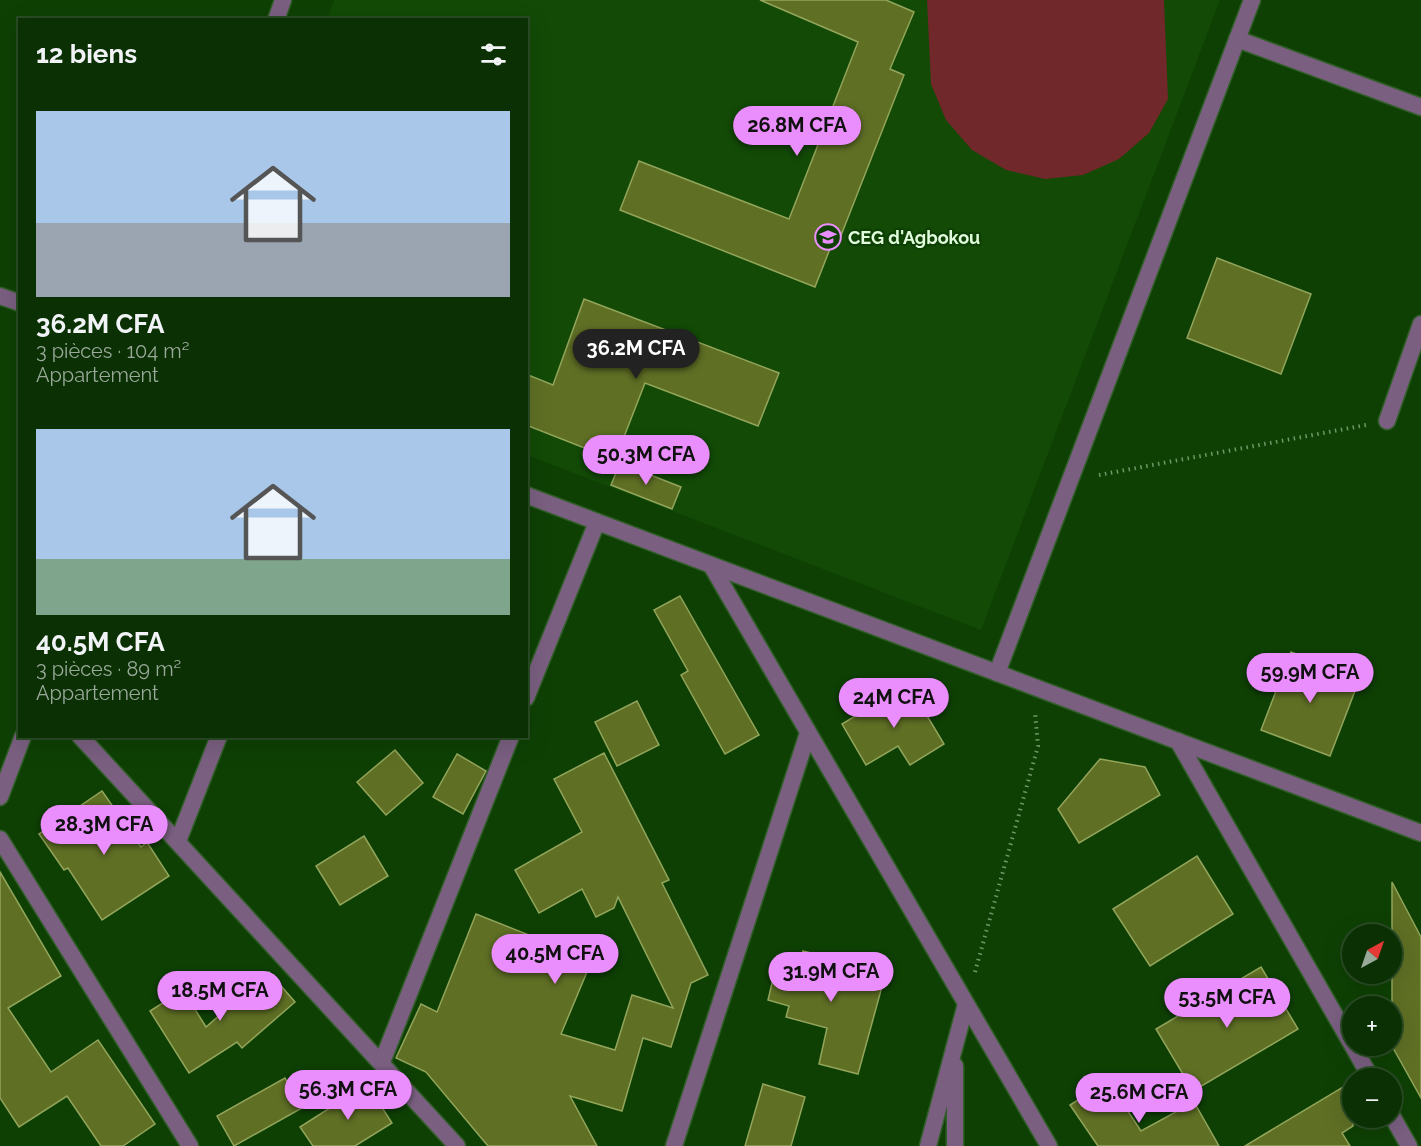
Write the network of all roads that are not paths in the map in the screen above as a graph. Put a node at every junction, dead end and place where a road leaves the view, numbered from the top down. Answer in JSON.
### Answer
{"nodes":[{"id":1,"x":283,"y":0,"type":"edge"},
{"id":2,"x":1252,"y":0,"type":"edge"},
{"id":3,"x":277,"y":18,"type":"edge"},
{"id":4,"x":1237,"y":39,"type":"junction"},
{"id":5,"x":1421,"y":107,"type":"edge"},
{"id":6,"x":0,"y":296,"type":"edge"},
{"id":7,"x":18,"y":302,"type":"edge"},
{"id":8,"x":1421,"y":324,"type":"edge"},
{"id":9,"x":1387,"y":422,"type":"road end"},
{"id":10,"x":528,"y":496,"type":"edge"},
{"id":11,"x":597,"y":522,"type":"junction"},
{"id":12,"x":711,"y":565,"type":"junction"},
{"id":13,"x":997,"y":673,"type":"junction"},
{"id":14,"x":528,"y":693,"type":"edge"},
{"id":15,"x":808,"y":733,"type":"junction"},
{"id":16,"x":22,"y":738,"type":"edge"},
{"id":17,"x":82,"y":738,"type":"edge"},
{"id":18,"x":218,"y":738,"type":"edge"},
{"id":19,"x":510,"y":738,"type":"edge"},
{"id":20,"x":1178,"y":741,"type":"junction"},
{"id":21,"x":0,"y":796,"type":"edge"},
{"id":22,"x":1421,"y":833,"type":"edge"},
{"id":23,"x":0,"y":839,"type":"edge"},
{"id":24,"x":178,"y":841,"type":"junction"},
{"id":25,"x":966,"y":1004,"type":"junction"},
{"id":26,"x":955,"y":1041,"type":"junction"},
{"id":27,"x":382,"y":1062,"type":"junction"},
{"id":28,"x":1365,"y":1068,"type":"edge"},
{"id":29,"x":1399,"y":1128,"type":"edge"},
{"id":30,"x":190,"y":1146,"type":"edge"},
{"id":31,"x":457,"y":1146,"type":"edge"},
{"id":32,"x":674,"y":1146,"type":"edge"},
{"id":33,"x":928,"y":1146,"type":"edge"},
{"id":34,"x":955,"y":1146,"type":"edge"},
{"id":35,"x":1049,"y":1146,"type":"edge"},
{"id":36,"x":1409,"y":1146,"type":"edge"}],
"edges":[{"from":1,"to":3,"type":"street"},
{"from":2,"to":4,"type":"street"},
{"from":4,"to":5,"type":"street"},
{"from":4,"to":13,"type":"street"},
{"from":6,"to":7,"type":"street"},
{"from":8,"to":9,"type":"street"},
{"from":10,"to":11,"type":"street"},
{"from":11,"to":12,"type":"street"},
{"from":11,"to":14,"type":"street"},
{"from":12,"to":13,"type":"street"},
{"from":12,"to":15,"type":"street"},
{"from":13,"to":20,"type":"street"},
{"from":15,"to":25,"type":"street"},
{"from":15,"to":32,"type":"street"},
{"from":16,"to":21,"type":"street"},
{"from":17,"to":24,"type":"street"},
{"from":18,"to":24,"type":"street"},
{"from":19,"to":27,"type":"street"},
{"from":20,"to":22,"type":"street"},
{"from":20,"to":28,"type":"street"},
{"from":23,"to":30,"type":"street"},
{"from":24,"to":27,"type":"street"},
{"from":25,"to":26,"type":"street"},
{"from":25,"to":35,"type":"street"},
{"from":26,"to":33,"type":"street"},
{"from":26,"to":34,"type":"street"},
{"from":27,"to":31,"type":"street"},
{"from":29,"to":36,"type":"street"}]}
